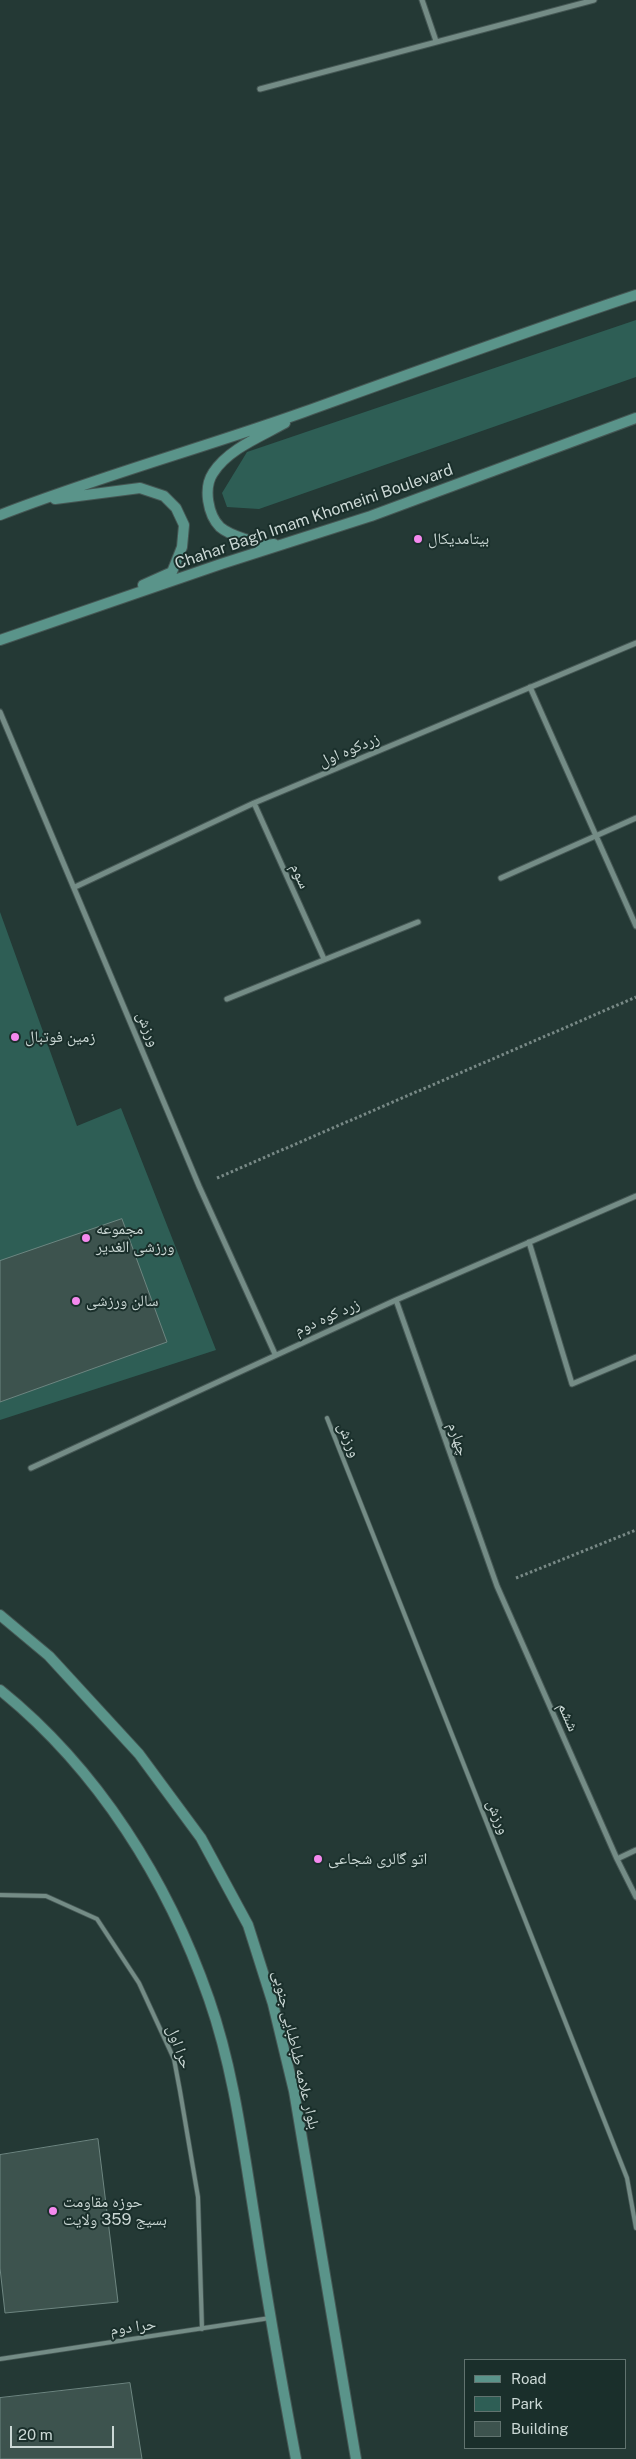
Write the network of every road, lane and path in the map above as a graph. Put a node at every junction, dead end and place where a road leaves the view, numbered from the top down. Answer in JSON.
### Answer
{"nodes":[{"id":1,"x":422,"y":0,"type":"edge"},
{"id":2,"x":594,"y":0,"type":"edge"},
{"id":3,"x":436,"y":41,"type":"junction"},
{"id":4,"x":260,"y":90,"type":"dead end"},
{"id":5,"x":636,"y":295,"type":"edge"},
{"id":6,"x":303,"y":412,"type":"junction"},
{"id":7,"x":636,"y":418,"type":"edge"},
{"id":8,"x":35,"y":502,"type":"junction"},
{"id":9,"x":0,"y":515,"type":"edge"},
{"id":10,"x":371,"y":516,"type":"junction"},
{"id":11,"x":71,"y":617,"type":"junction"},
{"id":12,"x":0,"y":640,"type":"edge"},
{"id":13,"x":636,"y":643,"type":"edge"},
{"id":14,"x":530,"y":687,"type":"junction"},
{"id":15,"x":0,"y":712,"type":"edge"},
{"id":16,"x":254,"y":804,"type":"junction"},
{"id":17,"x":636,"y":818,"type":"edge"},
{"id":18,"x":596,"y":835,"type":"junction"},
{"id":19,"x":501,"y":878,"type":"dead end"},
{"id":20,"x":75,"y":887,"type":"junction"},
{"id":21,"x":418,"y":922,"type":"dead end"},
{"id":22,"x":636,"y":926,"type":"edge"},
{"id":23,"x":324,"y":959,"type":"junction"},
{"id":24,"x":636,"y":997,"type":"edge"},
{"id":25,"x":227,"y":999,"type":"dead end"},
{"id":26,"x":199,"y":1186,"type":"junction"},
{"id":27,"x":636,"y":1196,"type":"edge"},
{"id":28,"x":529,"y":1242,"type":"junction"},
{"id":29,"x":396,"y":1300,"type":"junction"},
{"id":30,"x":276,"y":1354,"type":"junction"},
{"id":31,"x":636,"y":1357,"type":"edge"},
{"id":32,"x":327,"y":1418,"type":"dead end"},
{"id":33,"x":31,"y":1468,"type":"dead end"},
{"id":34,"x":636,"y":1530,"type":"edge"},
{"id":35,"x":497,"y":1586,"type":"junction"},
{"id":36,"x":0,"y":1615,"type":"edge"},
{"id":37,"x":0,"y":1690,"type":"edge"},
{"id":38,"x":636,"y":1850,"type":"edge"},
{"id":39,"x":616,"y":1859,"type":"junction"},
{"id":40,"x":0,"y":1895,"type":"edge"},
{"id":41,"x":636,"y":1897,"type":"edge"},
{"id":42,"x":636,"y":2228,"type":"edge"},
{"id":43,"x":270,"y":2318,"type":"junction"},
{"id":44,"x":202,"y":2329,"type":"junction"},
{"id":45,"x":0,"y":2359,"type":"edge"},
{"id":46,"x":296,"y":2459,"type":"edge"},
{"id":47,"x":356,"y":2459,"type":"edge"}],
"edges":[{"from":1,"to":3,"type":"street"},
{"from":2,"to":3,"type":"street"},
{"from":3,"to":4,"type":"street"},
{"from":5,"to":6,"type":"main road"},
{"from":6,"to":8,"type":"main road"},
{"from":6,"to":10,"type":"main road"},
{"from":7,"to":10,"type":"main road","name":"Chahar Bagh Imam Khomeini Boulevard"},
{"from":8,"to":9,"type":"main road"},
{"from":8,"to":11,"type":"main road"},
{"from":10,"to":11,"type":"main road","name":"Chahar Bagh Imam Khomeini Boulevard"},
{"from":11,"to":12,"type":"main road","name":"Chahar Bagh Imam Khomeini Boulevard"},
{"from":13,"to":14,"type":"street","name":"زردکوه اول"},
{"from":14,"to":16,"type":"street","name":"زردکوه اول"},
{"from":14,"to":18,"type":"street"},
{"from":15,"to":20,"type":"street","name":"ورزش"},
{"from":16,"to":20,"type":"street","name":"زردکوه اول"},
{"from":16,"to":23,"type":"street","name":"سوم"},
{"from":17,"to":18,"type":"street"},
{"from":18,"to":19,"type":"street"},
{"from":18,"to":22,"type":"street"},
{"from":20,"to":26,"type":"street","name":"ورزش"},
{"from":21,"to":23,"type":"street"},
{"from":23,"to":25,"type":"street"},
{"from":24,"to":26,"type":"path"},
{"from":26,"to":30,"type":"street","name":"ورزش"},
{"from":27,"to":28,"type":"street","name":"زرد کوه دوم"},
{"from":28,"to":29,"type":"street","name":"زرد کوه دوم"},
{"from":28,"to":31,"type":"street"},
{"from":29,"to":30,"type":"street","name":"زرد کوه دوم"},
{"from":29,"to":35,"type":"street","name":"چهارم"},
{"from":30,"to":33,"type":"street","name":"زرد کوه دوم"},
{"from":32,"to":42,"type":"lane","name":"ورزش"},
{"from":34,"to":35,"type":"path"},
{"from":35,"to":39,"type":"street","name":"ششم"},
{"from":36,"to":47,"type":"main road","name":"بلوار علامه طباطبایی جنوبی"},
{"from":37,"to":43,"type":"main road"},
{"from":38,"to":39,"type":"street"},
{"from":39,"to":41,"type":"street","name":"ششم"},
{"from":40,"to":44,"type":"lane","name":"حرا اول"},
{"from":43,"to":44,"type":"lane","name":"حرا دوم"},
{"from":43,"to":46,"type":"main road"},
{"from":44,"to":45,"type":"lane","name":"حرا دوم"}]}
